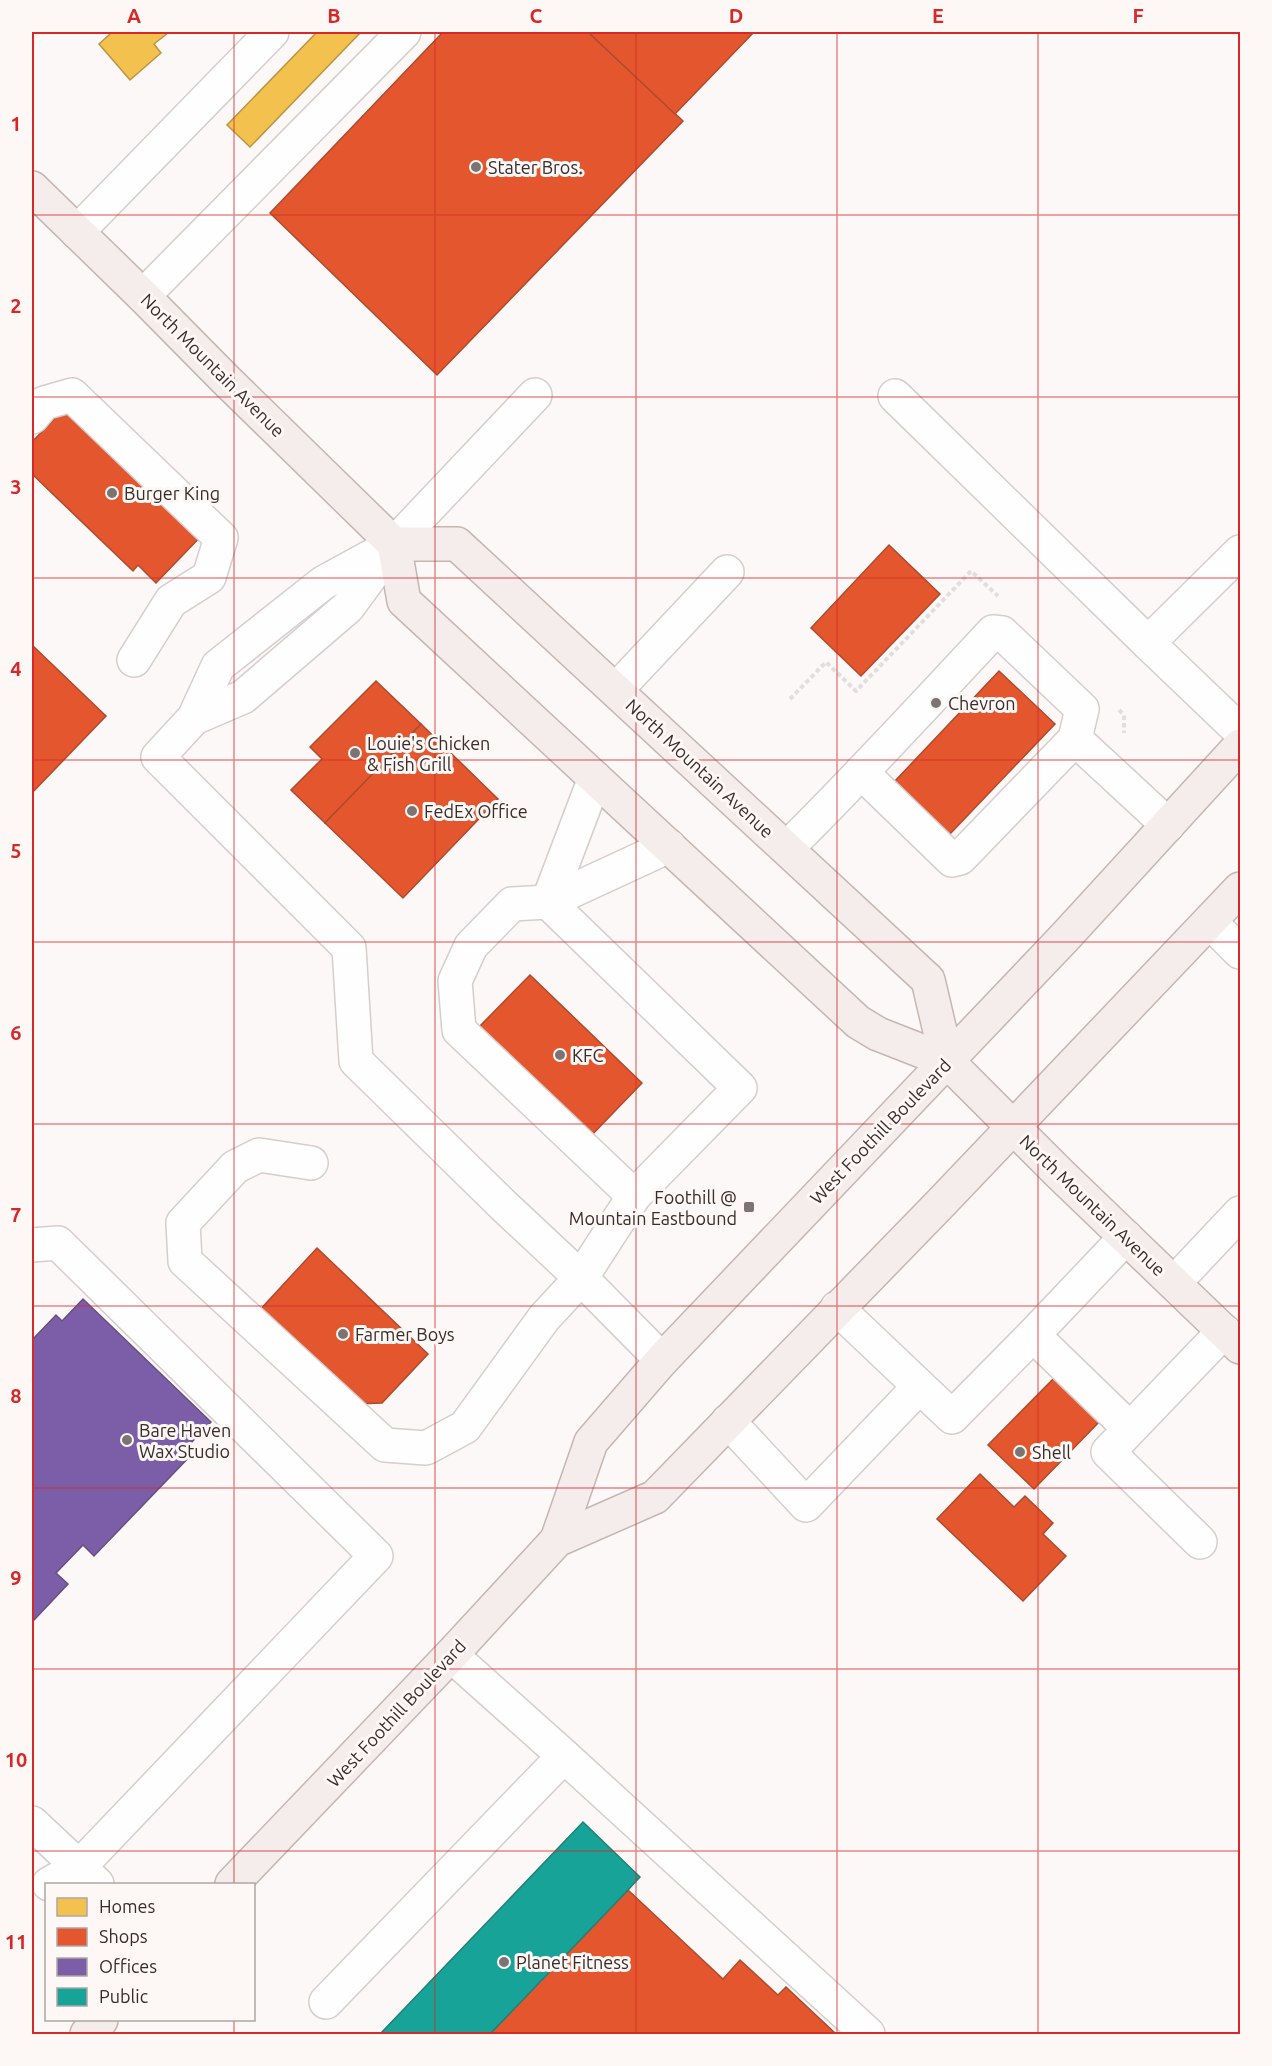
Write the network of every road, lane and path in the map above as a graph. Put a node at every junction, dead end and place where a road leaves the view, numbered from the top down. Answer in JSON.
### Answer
{"nodes":[{"id":1,"x":272,"y":32,"type":"edge"},
{"id":2,"x":404,"y":32,"type":"edge"},
{"id":3,"x":32,"y":188,"type":"edge"},
{"id":4,"x":77,"y":232,"type":"junction"},
{"id":5,"x":143,"y":296,"type":"junction"},
{"id":6,"x":535,"y":395,"type":"dead end"},
{"id":7,"x":895,"y":396,"type":"dead end"},
{"id":8,"x":32,"y":417,"type":"edge"},
{"id":9,"x":394,"y":544,"type":"junction"},
{"id":10,"x":1240,"y":552,"type":"edge"},
{"id":11,"x":727,"y":572,"type":"dead end"},
{"id":12,"x":1148,"y":643,"type":"junction"},
{"id":13,"x":134,"y":660,"type":"dead end"},
{"id":14,"x":616,"y":690,"type":"junction"},
{"id":15,"x":1240,"y":731,"type":"edge"},
{"id":16,"x":1075,"y":739,"type":"junction"},
{"id":17,"x":1240,"y":746,"type":"edge"},
{"id":18,"x":861,"y":772,"type":"junction"},
{"id":19,"x":595,"y":778,"type":"junction"},
{"id":20,"x":1168,"y":825,"type":"junction"},
{"id":21,"x":669,"y":846,"type":"junction"},
{"id":22,"x":787,"y":848,"type":"junction"},
{"id":23,"x":1240,"y":889,"type":"edge"},
{"id":24,"x":548,"y":902,"type":"junction"},
{"id":25,"x":1210,"y":922,"type":"junction"},
{"id":26,"x":1240,"y":952,"type":"edge"},
{"id":27,"x":947,"y":1061,"type":"junction"},
{"id":28,"x":1013,"y":1126,"type":"junction"},
{"id":29,"x":310,"y":1162,"type":"dead end"},
{"id":30,"x":634,"y":1196,"type":"junction"},
{"id":31,"x":1240,"y":1213,"type":"edge"},
{"id":32,"x":1126,"y":1237,"type":"junction"},
{"id":33,"x":32,"y":1245,"type":"edge"},
{"id":34,"x":581,"y":1278,"type":"junction"},
{"id":35,"x":1174,"y":1283,"type":"junction"},
{"id":36,"x":837,"y":1308,"type":"junction"},
{"id":37,"x":1034,"y":1335,"type":"junction"},
{"id":38,"x":1232,"y":1339,"type":"edge"},
{"id":39,"x":662,"y":1360,"type":"junction"},
{"id":40,"x":919,"y":1387,"type":"junction"},
{"id":41,"x":728,"y":1421,"type":"junction"},
{"id":42,"x":1129,"y":1428,"type":"junction"},
{"id":43,"x":557,"y":1540,"type":"junction"},
{"id":44,"x":1200,"y":1542,"type":"dead end"},
{"id":45,"x":451,"y":1655,"type":"junction"},
{"id":46,"x":564,"y":1756,"type":"junction"},
{"id":47,"x":32,"y":1823,"type":"edge"},
{"id":48,"x":88,"y":1876,"type":"edge"},
{"id":49,"x":57,"y":1883,"type":"edge"},
{"id":50,"x":233,"y":1883,"type":"edge"},
{"id":51,"x":45,"y":1887,"type":"edge"},
{"id":52,"x":32,"y":1895,"type":"edge"},
{"id":53,"x":326,"y":2002,"type":"dead end"},
{"id":54,"x":99,"y":2021,"type":"edge"},
{"id":55,"x":87,"y":2034,"type":"edge"},
{"id":56,"x":868,"y":2034,"type":"edge"}],
"edges":[{"from":1,"to":4,"type":"lane"},
{"from":2,"to":5,"type":"lane"},
{"from":3,"to":4,"type":"main road","name":"North Mountain Avenue"},
{"from":4,"to":5,"type":"main road","name":"North Mountain Avenue"},
{"from":5,"to":9,"type":"main road","name":"North Mountain Avenue"},
{"from":6,"to":9,"type":"lane"},
{"from":7,"to":12,"type":"lane"},
{"from":8,"to":13,"type":"lane"},
{"from":9,"to":14,"type":"main road","name":"North Mountain Avenue"},
{"from":9,"to":19,"type":"main road","name":"North Mountain Avenue"},
{"from":9,"to":34,"type":"lane"},
{"from":10,"to":12,"type":"lane"},
{"from":11,"to":14,"type":"lane"},
{"from":12,"to":15,"type":"lane"},
{"from":14,"to":22,"type":"main road","name":"North Mountain Avenue"},
{"from":16,"to":18,"type":"lane"},
{"from":16,"to":18,"type":"lane"},
{"from":16,"to":20,"type":"lane"},
{"from":17,"to":20,"type":"main road","name":"West Foothill Boulevard"},
{"from":18,"to":22,"type":"lane"},
{"from":19,"to":21,"type":"main road","name":"North Mountain Avenue"},
{"from":19,"to":24,"type":"lane"},
{"from":20,"to":27,"type":"main road","name":"West Foothill Boulevard"},
{"from":21,"to":24,"type":"lane"},
{"from":21,"to":27,"type":"main road","name":"North Mountain Avenue"},
{"from":22,"to":27,"type":"main road","name":"North Mountain Avenue"},
{"from":23,"to":25,"type":"main road","name":"West Foothill Boulevard"},
{"from":24,"to":30,"type":"lane"},
{"from":24,"to":30,"type":"lane"},
{"from":25,"to":26,"type":"lane"},
{"from":25,"to":28,"type":"main road","name":"West Foothill Boulevard"},
{"from":27,"to":28,"type":"main road","name":"North Mountain Avenue"},
{"from":27,"to":39,"type":"main road","name":"West Foothill Boulevard"},
{"from":28,"to":32,"type":"main road","name":"North Mountain Avenue"},
{"from":28,"to":36,"type":"main road","name":"West Foothill Boulevard"},
{"from":29,"to":34,"type":"lane"},
{"from":30,"to":34,"type":"lane"},
{"from":31,"to":35,"type":"lane"},
{"from":32,"to":35,"type":"main road","name":"North Mountain Avenue"},
{"from":32,"to":37,"type":"lane"},
{"from":33,"to":48,"type":"lane"},
{"from":34,"to":39,"type":"lane"},
{"from":35,"to":38,"type":"main road","name":"North Mountain Avenue"},
{"from":36,"to":40,"type":"lane"},
{"from":36,"to":41,"type":"main road","name":"West Foothill Boulevard"},
{"from":37,"to":40,"type":"lane"},
{"from":37,"to":42,"type":"lane"},
{"from":38,"to":42,"type":"lane"},
{"from":39,"to":43,"type":"main road","name":"West Foothill Boulevard"},
{"from":40,"to":41,"type":"lane"},
{"from":41,"to":43,"type":"main road","name":"West Foothill Boulevard"},
{"from":42,"to":44,"type":"lane"},
{"from":43,"to":45,"type":"main road","name":"West Foothill Boulevard"},
{"from":45,"to":46,"type":"lane"},
{"from":45,"to":50,"type":"main road","name":"West Foothill Boulevard"},
{"from":46,"to":53,"type":"lane"},
{"from":46,"to":56,"type":"lane"},
{"from":47,"to":48,"type":"lane"},
{"from":48,"to":49,"type":"lane"},
{"from":51,"to":52,"type":"lane"},
{"from":54,"to":55,"type":"main road"}]}
